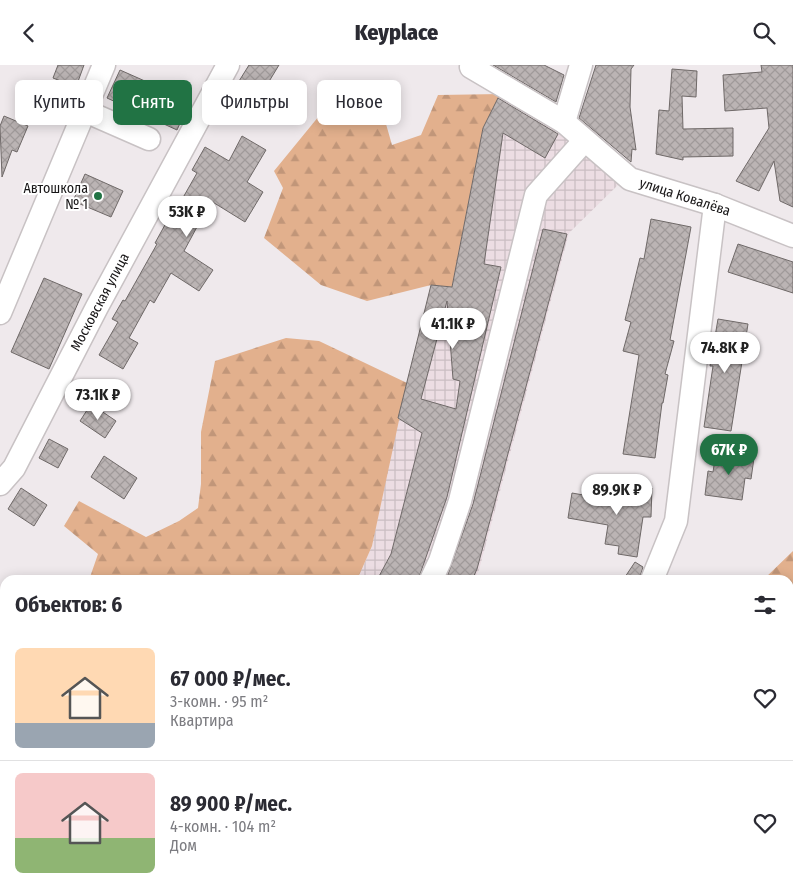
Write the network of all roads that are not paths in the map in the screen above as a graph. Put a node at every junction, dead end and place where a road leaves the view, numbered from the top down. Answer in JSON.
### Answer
{"nodes":[{"id":1,"x":104,"y":65,"type":"edge"},
{"id":2,"x":228,"y":65,"type":"edge"},
{"id":3,"x":581,"y":65,"type":"edge"},
{"id":4,"x":471,"y":67,"type":"dead end"},
{"id":5,"x":98,"y":80,"type":"edge"},
{"id":6,"x":103,"y":119,"type":"edge"},
{"id":7,"x":564,"y":123,"type":"junction"},
{"id":8,"x":79,"y":125,"type":"edge"},
{"id":9,"x":149,"y":139,"type":"dead end"},
{"id":10,"x":584,"y":141,"type":"junction"},
{"id":11,"x":715,"y":205,"type":"junction"},
{"id":12,"x":793,"y":236,"type":"edge"},
{"id":13,"x":0,"y":313,"type":"edge"},
{"id":14,"x":0,"y":484,"type":"edge"},
{"id":15,"x":433,"y":575,"type":"edge"},
{"id":16,"x":654,"y":575,"type":"edge"}],
"edges":[{"from":1,"to":5,"type":"street"},
{"from":2,"to":14,"type":"street","name":"Московская улица"},
{"from":3,"to":7,"type":"street"},
{"from":4,"to":7,"type":"street","name":"улица Ковалёва"},
{"from":6,"to":9,"type":"street"},
{"from":7,"to":10,"type":"street","name":"улица Ковалёва"},
{"from":8,"to":13,"type":"street"},
{"from":10,"to":11,"type":"street","name":"улица Ковалёва"},
{"from":10,"to":15,"type":"street"},
{"from":11,"to":12,"type":"street","name":"улица Ковалёва"},
{"from":11,"to":16,"type":"street"}]}
